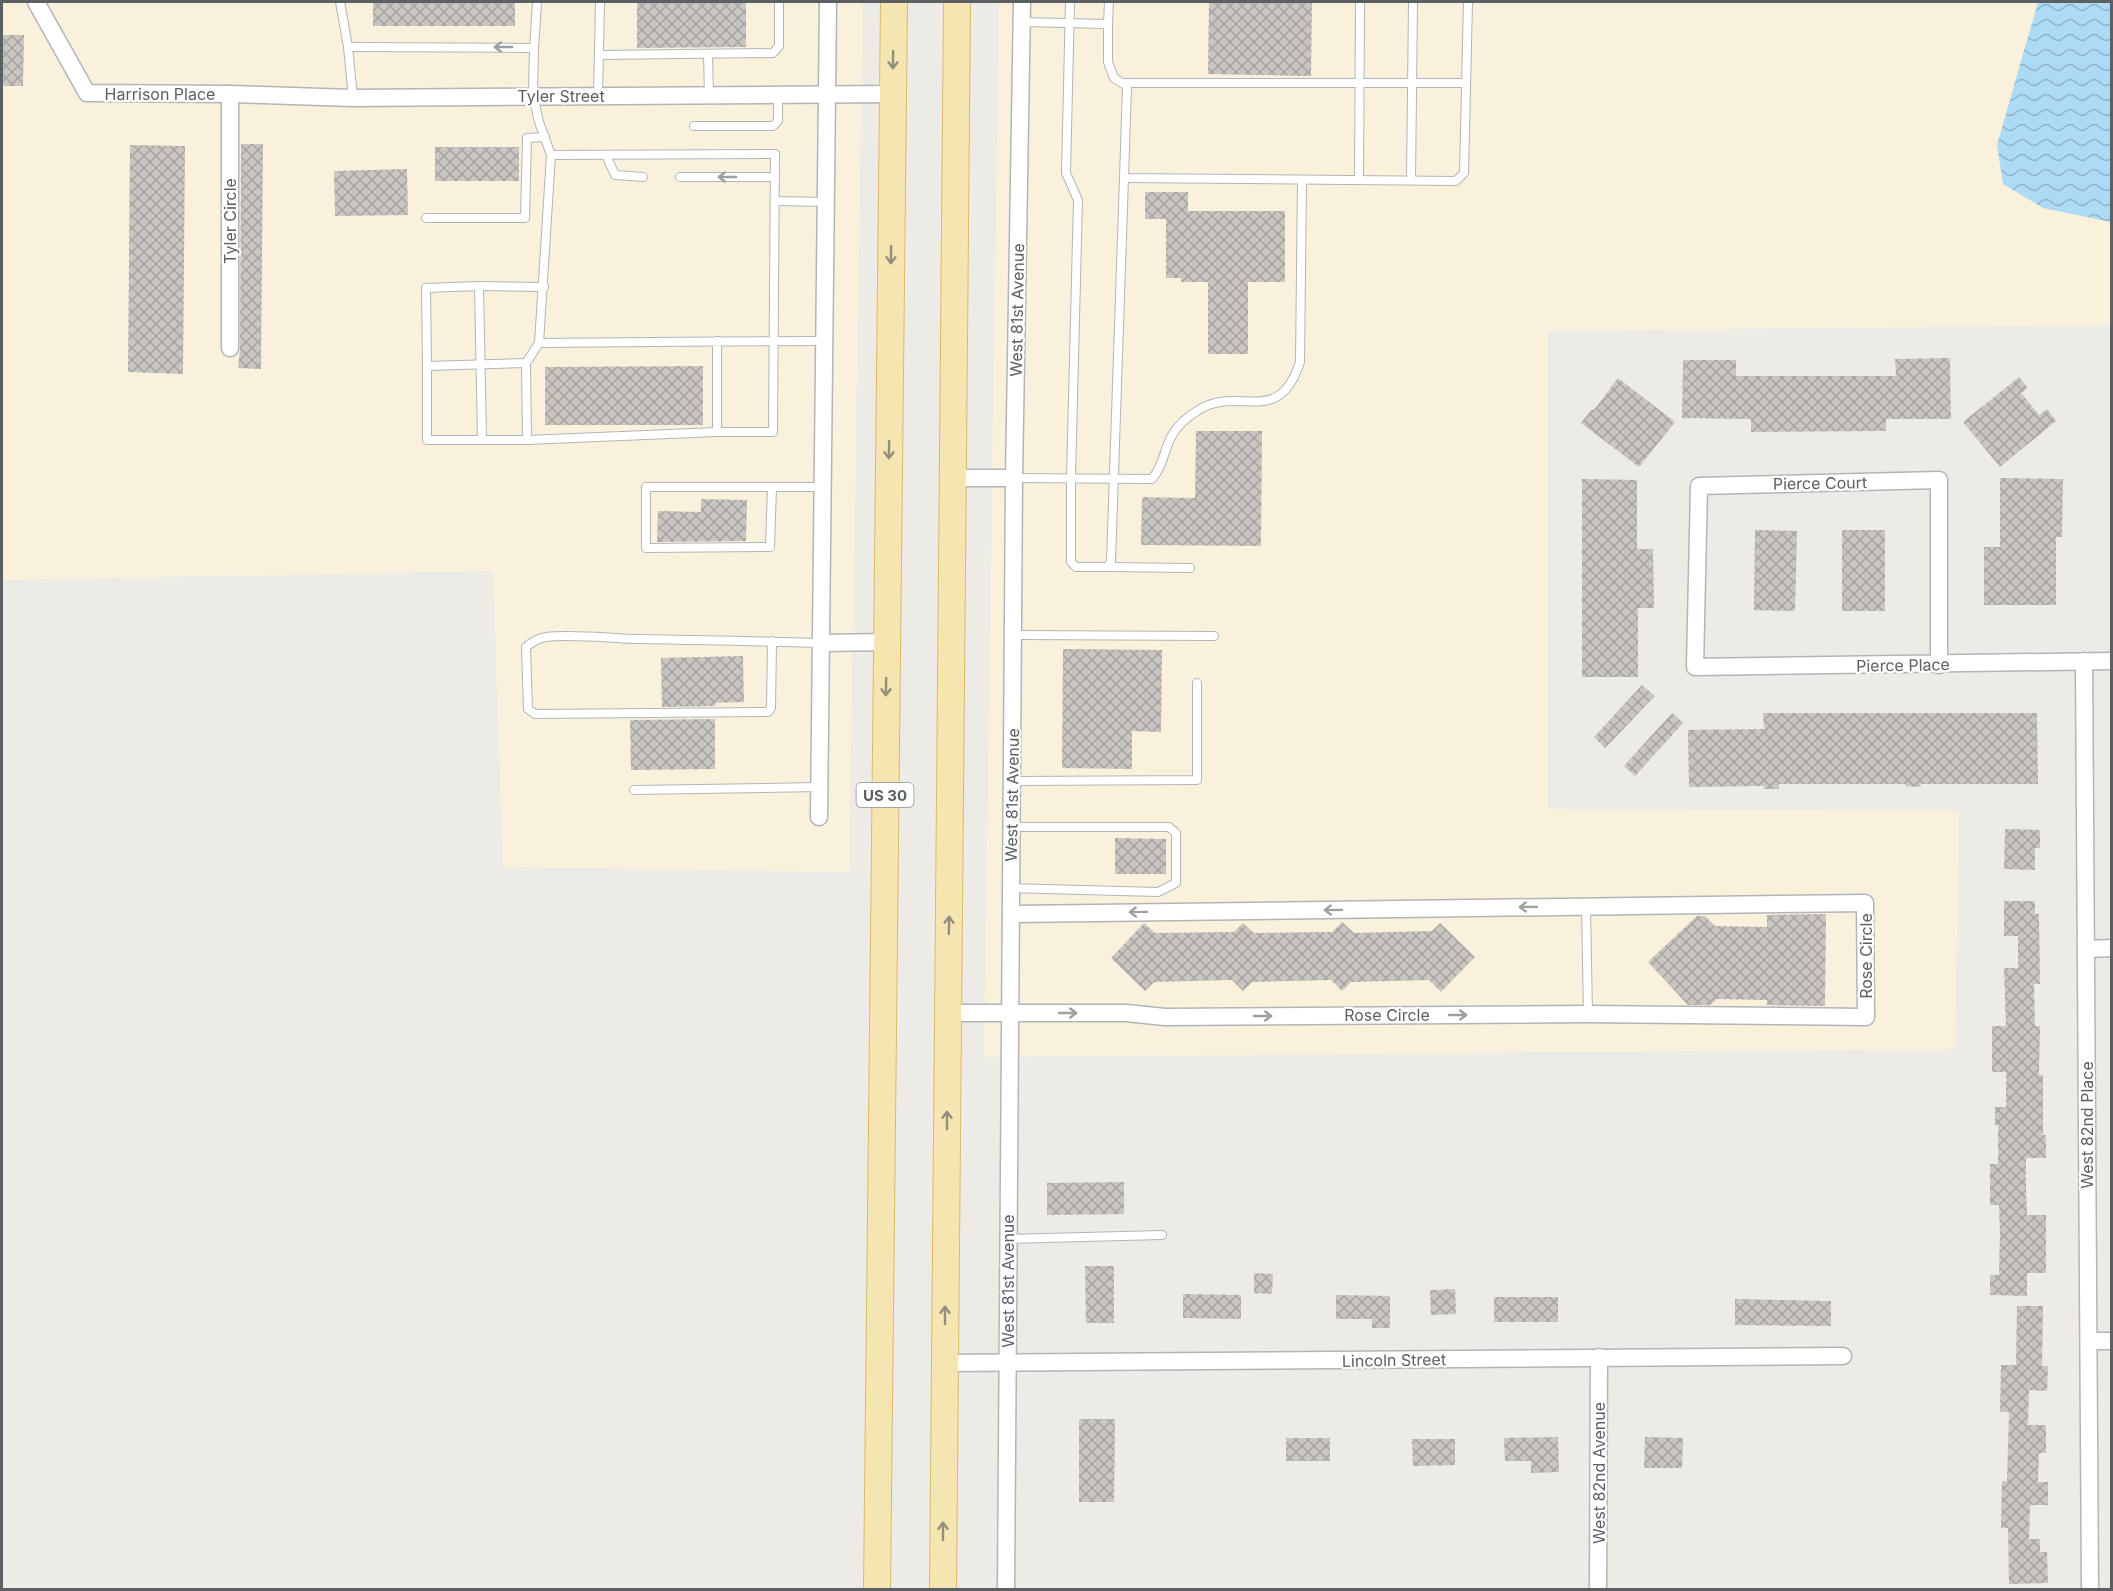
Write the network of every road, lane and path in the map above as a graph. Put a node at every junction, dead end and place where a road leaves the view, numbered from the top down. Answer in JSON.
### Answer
{"nodes":[{"id":1,"x":36,"y":2,"type":"edge"},
{"id":2,"x":340,"y":2,"type":"edge"},
{"id":3,"x":537,"y":2,"type":"edge"},
{"id":4,"x":600,"y":2,"type":"edge"},
{"id":5,"x":779,"y":2,"type":"edge"},
{"id":6,"x":828,"y":2,"type":"edge"},
{"id":7,"x":894,"y":2,"type":"edge"},
{"id":8,"x":957,"y":2,"type":"edge"},
{"id":9,"x":1022,"y":2,"type":"edge"},
{"id":10,"x":1070,"y":2,"type":"edge"},
{"id":11,"x":1109,"y":2,"type":"edge"},
{"id":12,"x":1360,"y":2,"type":"edge"},
{"id":13,"x":1413,"y":2,"type":"edge"},
{"id":14,"x":1468,"y":2,"type":"edge"},
{"id":15,"x":1022,"y":22,"type":"junction"},
{"id":16,"x":1070,"y":23,"type":"junction"},
{"id":17,"x":1108,"y":24,"type":"junction"},
{"id":18,"x":348,"y":47,"type":"junction"},
{"id":19,"x":534,"y":48,"type":"junction"},
{"id":20,"x":599,"y":55,"type":"junction"},
{"id":21,"x":708,"y":55,"type":"junction"},
{"id":22,"x":1466,"y":82,"type":"junction"},
{"id":23,"x":1123,"y":83,"type":"junction"},
{"id":24,"x":1360,"y":83,"type":"junction"},
{"id":25,"x":1413,"y":83,"type":"junction"},
{"id":26,"x":230,"y":94,"type":"junction"},
{"id":27,"x":778,"y":94,"type":"junction"},
{"id":28,"x":827,"y":94,"type":"junction"},
{"id":29,"x":892,"y":94,"type":"junction"},
{"id":30,"x":709,"y":95,"type":"junction"},
{"id":31,"x":533,"y":96,"type":"junction"},
{"id":32,"x":598,"y":96,"type":"junction"},
{"id":33,"x":353,"y":98,"type":"junction"},
{"id":34,"x":694,"y":126,"type":"dead end"},
{"id":35,"x":545,"y":138,"type":"junction"},
{"id":36,"x":551,"y":155,"type":"junction"},
{"id":37,"x":606,"y":155,"type":"junction"},
{"id":38,"x":643,"y":177,"type":"dead end"},
{"id":39,"x":680,"y":177,"type":"dead end"},
{"id":40,"x":775,"y":177,"type":"junction"},
{"id":41,"x":1124,"y":178,"type":"junction"},
{"id":42,"x":1302,"y":180,"type":"junction"},
{"id":43,"x":1359,"y":180,"type":"junction"},
{"id":44,"x":1411,"y":180,"type":"junction"},
{"id":45,"x":775,"y":201,"type":"junction"},
{"id":46,"x":826,"y":202,"type":"junction"},
{"id":47,"x":426,"y":218,"type":"dead end"},
{"id":48,"x":479,"y":286,"type":"junction"},
{"id":49,"x":544,"y":286,"type":"junction"},
{"id":50,"x":717,"y":341,"type":"junction"},
{"id":51,"x":773,"y":341,"type":"junction"},
{"id":52,"x":825,"y":341,"type":"junction"},
{"id":53,"x":539,"y":343,"type":"junction"},
{"id":54,"x":230,"y":348,"type":"dead end"},
{"id":55,"x":526,"y":363,"type":"junction"},
{"id":56,"x":481,"y":365,"type":"junction"},
{"id":57,"x":427,"y":366,"type":"junction"},
{"id":58,"x":717,"y":432,"type":"junction"},
{"id":59,"x":482,"y":440,"type":"junction"},
{"id":60,"x":527,"y":440,"type":"junction"},
{"id":61,"x":953,"y":478,"type":"junction"},
{"id":62,"x":1014,"y":478,"type":"junction"},
{"id":63,"x":1071,"y":478,"type":"junction"},
{"id":64,"x":1113,"y":479,"type":"junction"},
{"id":65,"x":772,"y":487,"type":"junction"},
{"id":66,"x":823,"y":487,"type":"junction"},
{"id":67,"x":1107,"y":567,"type":"junction"},
{"id":68,"x":1190,"y":568,"type":"dead end"},
{"id":69,"x":1014,"y":635,"type":"junction"},
{"id":70,"x":1214,"y":636,"type":"dead end"},
{"id":71,"x":772,"y":641,"type":"junction"},
{"id":72,"x":886,"y":642,"type":"junction"},
{"id":73,"x":822,"y":643,"type":"junction"},
{"id":74,"x":2084,"y":661,"type":"junction"},
{"id":75,"x":2112,"y":661,"type":"edge"},
{"id":76,"x":1939,"y":664,"type":"junction"},
{"id":77,"x":1695,"y":667,"type":"joint"},
{"id":78,"x":1197,"y":683,"type":"dead end"},
{"id":79,"x":1012,"y":782,"type":"junction"},
{"id":80,"x":820,"y":787,"type":"junction"},
{"id":81,"x":634,"y":790,"type":"dead end"},
{"id":82,"x":819,"y":817,"type":"dead end"},
{"id":83,"x":1012,"y":827,"type":"junction"},
{"id":84,"x":1011,"y":888,"type":"junction"},
{"id":85,"x":1586,"y":907,"type":"junction"},
{"id":86,"x":1011,"y":914,"type":"junction"},
{"id":87,"x":2112,"y":948,"type":"edge"},
{"id":88,"x":2086,"y":949,"type":"junction"},
{"id":89,"x":948,"y":1013,"type":"junction"},
{"id":90,"x":1010,"y":1013,"type":"junction"},
{"id":91,"x":1588,"y":1014,"type":"junction"},
{"id":92,"x":1162,"y":1235,"type":"dead end"},
{"id":93,"x":1008,"y":1239,"type":"junction"},
{"id":94,"x":2089,"y":1341,"type":"junction"},
{"id":95,"x":2112,"y":1341,"type":"edge"},
{"id":96,"x":1843,"y":1356,"type":"dead end"},
{"id":97,"x":1599,"y":1357,"type":"junction"},
{"id":98,"x":945,"y":1364,"type":"junction"},
{"id":99,"x":1007,"y":1364,"type":"junction"},
{"id":100,"x":877,"y":1590,"type":"edge"},
{"id":101,"x":943,"y":1590,"type":"edge"},
{"id":102,"x":1006,"y":1590,"type":"edge"},
{"id":103,"x":1599,"y":1590,"type":"edge"},
{"id":104,"x":2090,"y":1590,"type":"edge"}],
"edges":[{"from":1,"to":26,"type":"street","name":"Harrison Place"},
{"from":2,"to":18,"type":"lane"},
{"from":3,"to":19,"type":"lane"},
{"from":4,"to":20,"type":"lane"},
{"from":5,"to":21,"type":"lane"},
{"from":6,"to":28,"type":"street"},
{"from":7,"to":29,"type":"main road","number":"US 30","one_way":true},
{"from":8,"to":61,"type":"main road"},
{"from":9,"to":15,"type":"street","name":"West 81st Avenue"},
{"from":10,"to":16,"type":"lane"},
{"from":11,"to":17,"type":"lane"},
{"from":12,"to":24,"type":"lane"},
{"from":13,"to":25,"type":"lane"},
{"from":14,"to":22,"type":"lane"},
{"from":15,"to":16,"type":"lane"},
{"from":15,"to":62,"type":"street","name":"West 81st Avenue"},
{"from":16,"to":17,"type":"lane"},
{"from":16,"to":63,"type":"lane"},
{"from":17,"to":23,"type":"lane"},
{"from":19,"to":18,"type":"lane","one_way":true},
{"from":18,"to":33,"type":"lane"},
{"from":19,"to":31,"type":"lane"},
{"from":20,"to":21,"type":"lane"},
{"from":20,"to":32,"type":"lane"},
{"from":21,"to":30,"type":"lane"},
{"from":22,"to":25,"type":"lane"},
{"from":22,"to":44,"type":"lane"},
{"from":23,"to":24,"type":"lane"},
{"from":23,"to":41,"type":"lane"},
{"from":24,"to":25,"type":"lane"},
{"from":24,"to":43,"type":"lane"},
{"from":25,"to":44,"type":"lane"},
{"from":26,"to":33,"type":"street","name":"Tyler Street"},
{"from":26,"to":54,"type":"street","name":"Tyler Circle"},
{"from":27,"to":28,"type":"street","name":"Tyler Street"},
{"from":27,"to":30,"type":"street","name":"Tyler Street"},
{"from":27,"to":34,"type":"lane"},
{"from":28,"to":29,"type":"street","name":"Tyler Street"},
{"from":28,"to":46,"type":"street"},
{"from":29,"to":72,"type":"main road","number":"US 30","one_way":true},
{"from":30,"to":32,"type":"street","name":"Tyler Street"},
{"from":31,"to":32,"type":"street","name":"Tyler Street"},
{"from":31,"to":33,"type":"street","name":"Tyler Street"},
{"from":31,"to":35,"type":"lane"},
{"from":35,"to":36,"type":"lane"},
{"from":35,"to":47,"type":"lane"},
{"from":36,"to":37,"type":"lane"},
{"from":36,"to":49,"type":"lane"},
{"from":37,"to":38,"type":"lane"},
{"from":37,"to":40,"type":"lane"},
{"from":40,"to":39,"type":"lane","one_way":true},
{"from":40,"to":45,"type":"lane"},
{"from":41,"to":42,"type":"lane"},
{"from":41,"to":64,"type":"lane"},
{"from":42,"to":43,"type":"lane"},
{"from":42,"to":64,"type":"lane"},
{"from":43,"to":44,"type":"lane"},
{"from":45,"to":46,"type":"lane"},
{"from":45,"to":51,"type":"lane"},
{"from":46,"to":52,"type":"street"},
{"from":48,"to":49,"type":"lane"},
{"from":48,"to":56,"type":"lane"},
{"from":48,"to":57,"type":"lane"},
{"from":49,"to":53,"type":"lane"},
{"from":50,"to":51,"type":"lane"},
{"from":50,"to":53,"type":"lane"},
{"from":50,"to":58,"type":"lane"},
{"from":51,"to":52,"type":"lane"},
{"from":51,"to":58,"type":"lane"},
{"from":52,"to":66,"type":"street"},
{"from":53,"to":55,"type":"lane"},
{"from":55,"to":56,"type":"lane"},
{"from":55,"to":60,"type":"lane"},
{"from":56,"to":57,"type":"lane"},
{"from":56,"to":59,"type":"lane"},
{"from":57,"to":59,"type":"lane"},
{"from":58,"to":60,"type":"lane"},
{"from":59,"to":60,"type":"lane"},
{"from":61,"to":62,"type":"street"},
{"from":89,"to":61,"type":"main road","one_way":true},
{"from":62,"to":63,"type":"lane"},
{"from":62,"to":69,"type":"street","name":"West 81st Avenue"},
{"from":63,"to":64,"type":"lane"},
{"from":63,"to":67,"type":"lane"},
{"from":64,"to":67,"type":"lane"},
{"from":65,"to":65,"type":"lane"},
{"from":65,"to":66,"type":"lane"},
{"from":66,"to":73,"type":"street"},
{"from":67,"to":68,"type":"lane"},
{"from":69,"to":70,"type":"lane"},
{"from":69,"to":79,"type":"street","name":"West 81st Avenue"},
{"from":71,"to":71,"type":"lane"},
{"from":71,"to":73,"type":"lane"},
{"from":72,"to":73,"type":"street"},
{"from":72,"to":100,"type":"main road","number":"US 30","one_way":true},
{"from":73,"to":80,"type":"street"},
{"from":74,"to":75,"type":"street","name":"Pierce Place"},
{"from":74,"to":76,"type":"street","name":"Pierce Place"},
{"from":74,"to":88,"type":"street","name":"West 82nd Place"},
{"from":76,"to":77,"type":"street","name":"Pierce Place"},
{"from":76,"to":77,"type":"street","name":"Pierce Court"},
{"from":78,"to":79,"type":"lane"},
{"from":79,"to":83,"type":"street","name":"West 81st Avenue"},
{"from":80,"to":81,"type":"lane"},
{"from":80,"to":82,"type":"street"},
{"from":83,"to":84,"type":"street","name":"West 81st Avenue"},
{"from":83,"to":84,"type":"lane"},
{"from":84,"to":86,"type":"street","name":"West 81st Avenue"},
{"from":85,"to":86,"type":"street","name":"Rose Circle","one_way":true},
{"from":85,"to":91,"type":"lane"},
{"from":85,"to":91,"type":"street","name":"Rose Circle"},
{"from":86,"to":90,"type":"street","name":"West 81st Avenue"},
{"from":87,"to":88,"type":"street"},
{"from":88,"to":94,"type":"street","name":"West 82nd Place"},
{"from":89,"to":90,"type":"street","name":"Rose Circle"},
{"from":98,"to":89,"type":"main road","one_way":true},
{"from":90,"to":91,"type":"street","name":"Rose Circle","one_way":true},
{"from":90,"to":93,"type":"street","name":"West 81st Avenue"},
{"from":92,"to":93,"type":"lane"},
{"from":93,"to":99,"type":"street","name":"West 81st Avenue"},
{"from":94,"to":95,"type":"street"},
{"from":94,"to":104,"type":"street","name":"West 82nd Place"},
{"from":96,"to":97,"type":"street","name":"Lincoln Street"},
{"from":97,"to":99,"type":"street","name":"Lincoln Street"},
{"from":97,"to":103,"type":"street","name":"West 82nd Avenue"},
{"from":98,"to":99,"type":"street","name":"Lincoln Street"},
{"from":101,"to":98,"type":"main road","one_way":true},
{"from":99,"to":102,"type":"street","name":"West 81st Avenue"}]}
